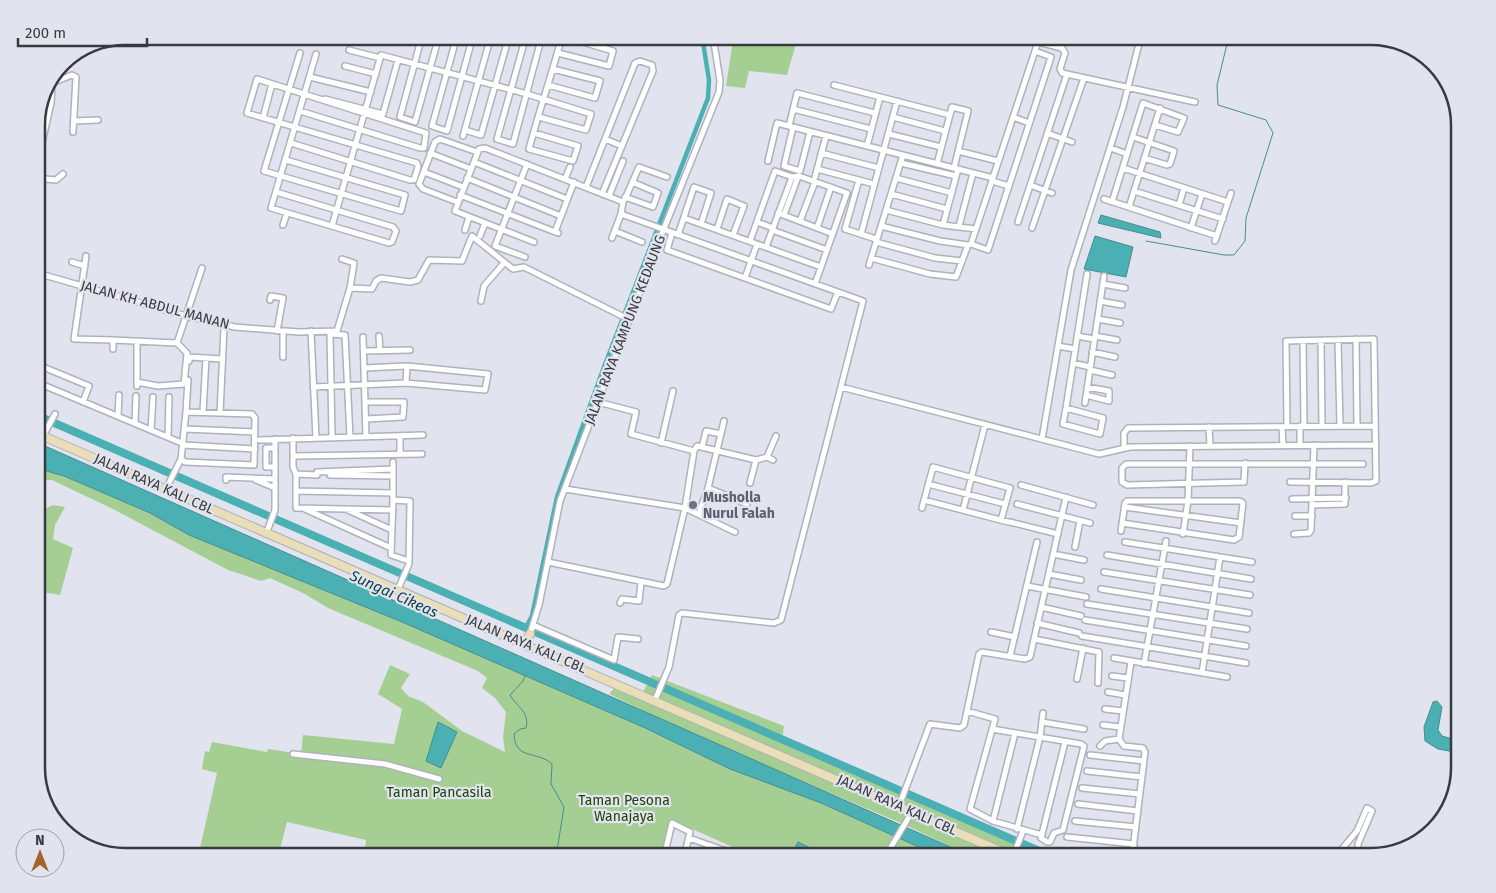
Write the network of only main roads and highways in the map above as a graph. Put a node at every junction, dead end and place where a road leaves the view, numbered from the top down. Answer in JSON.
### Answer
{"nodes":[{"id":1,"x":45,"y":436,"type":"edge"},
{"id":2,"x":532,"y":628,"type":"road end"},
{"id":3,"x":525,"y":643,"type":"junction"},
{"id":4,"x":995,"y":848,"type":"edge"}],
"edges":[{"from":1,"to":3,"type":"main road","name":"JALAN RAYA KALI CBL"},
{"from":2,"to":3,"type":"main road"},
{"from":3,"to":4,"type":"main road","name":"JALAN RAYA KALI CBL"}]}
